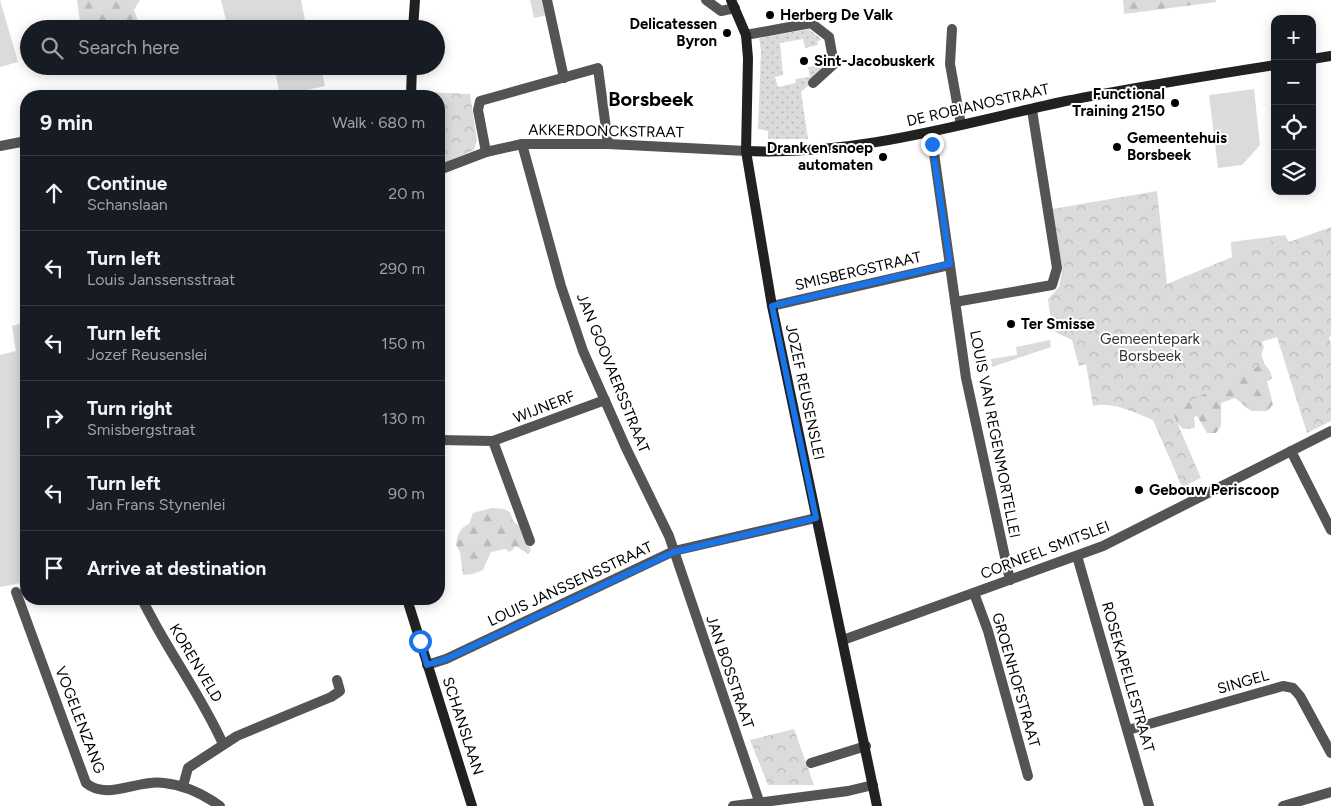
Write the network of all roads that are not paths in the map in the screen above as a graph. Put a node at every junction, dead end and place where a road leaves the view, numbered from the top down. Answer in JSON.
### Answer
{"nodes":[{"id":1,"x":415,"y":0,"type":"edge"},
{"id":2,"x":547,"y":0,"type":"edge"},
{"id":3,"x":706,"y":0,"type":"edge"},
{"id":4,"x":733,"y":4,"type":"edge"},
{"id":5,"x":414,"y":20,"type":"edge"},
{"id":6,"x":952,"y":29,"type":"dead end"},
{"id":7,"x":746,"y":35,"type":"junction"},
{"id":8,"x":1331,"y":56,"type":"edge"},
{"id":9,"x":1316,"y":58,"type":"edge"},
{"id":10,"x":1271,"y":66,"type":"edge"},
{"id":11,"x":411,"y":75,"type":"edge"},
{"id":12,"x":564,"y":78,"type":"junction"},
{"id":13,"x":813,"y":83,"type":"dead end"},
{"id":14,"x":410,"y":90,"type":"edge"},
{"id":15,"x":1032,"y":110,"type":"junction"},
{"id":16,"x":961,"y":125,"type":"junction"},
{"id":17,"x":931,"y":132,"type":"junction"},
{"id":18,"x":20,"y":142,"type":"edge"},
{"id":19,"x":522,"y":144,"type":"junction"},
{"id":20,"x":608,"y":144,"type":"junction"},
{"id":21,"x":0,"y":146,"type":"edge"},
{"id":22,"x":746,"y":151,"type":"junction"},
{"id":23,"x":486,"y":152,"type":"junction"},
{"id":24,"x":445,"y":168,"type":"edge"},
{"id":25,"x":950,"y":264,"type":"junction"},
{"id":26,"x":955,"y":302,"type":"junction"},
{"id":27,"x":772,"y":306,"type":"junction"},
{"id":28,"x":605,"y":400,"type":"junction"},
{"id":29,"x":1331,"y":431,"type":"edge"},
{"id":30,"x":445,"y":440,"type":"edge"},
{"id":31,"x":493,"y":441,"type":"junction"},
{"id":32,"x":1291,"y":451,"type":"junction"},
{"id":33,"x":816,"y":518,"type":"junction"},
{"id":34,"x":1331,"y":530,"type":"edge"},
{"id":35,"x":530,"y":541,"type":"dead end"},
{"id":36,"x":674,"y":552,"type":"junction"},
{"id":37,"x":1077,"y":556,"type":"junction"},
{"id":38,"x":1010,"y":580,"type":"junction"},
{"id":39,"x":16,"y":592,"type":"dead end"},
{"id":40,"x":974,"y":593,"type":"junction"},
{"id":41,"x":20,"y":603,"type":"edge"},
{"id":42,"x":21,"y":605,"type":"edge"},
{"id":43,"x":145,"y":605,"type":"edge"},
{"id":44,"x":409,"y":605,"type":"edge"},
{"id":45,"x":843,"y":640,"type":"junction"},
{"id":46,"x":427,"y":665,"type":"junction"},
{"id":47,"x":337,"y":680,"type":"dead end"},
{"id":48,"x":1128,"y":730,"type":"junction"},
{"id":49,"x":223,"y":744,"type":"junction"},
{"id":50,"x":866,"y":746,"type":"junction"},
{"id":51,"x":1331,"y":753,"type":"edge"},
{"id":52,"x":811,"y":763,"type":"dead end"},
{"id":53,"x":1028,"y":776,"type":"dead end"},
{"id":54,"x":873,"y":785,"type":"junction"},
{"id":55,"x":183,"y":786,"type":"junction"},
{"id":56,"x":1331,"y":792,"type":"edge"},
{"id":57,"x":763,"y":802,"type":"edge"},
{"id":58,"x":220,"y":806,"type":"edge"},
{"id":59,"x":472,"y":806,"type":"edge"},
{"id":60,"x":733,"y":806,"type":"edge"},
{"id":61,"x":878,"y":806,"type":"edge"},
{"id":62,"x":1149,"y":806,"type":"edge"},
{"id":63,"x":1283,"y":806,"type":"edge"}],
"edges":[{"from":1,"to":5,"type":"street"},
{"from":2,"to":12,"type":"street"},
{"from":3,"to":4,"type":"street"},
{"from":4,"to":7,"type":"street","name":"JOZEF REUSENSLEI"},
{"from":6,"to":16,"type":"street"},
{"from":7,"to":13,"type":"street"},
{"from":7,"to":22,"type":"street","name":"JOZEF REUSENSLEI"},
{"from":8,"to":9,"type":"street"},
{"from":10,"to":15,"type":"street","name":"DE ROBIANOSTRAAT"},
{"from":11,"to":14,"type":"street"},
{"from":12,"to":20,"type":"street"},
{"from":12,"to":23,"type":"street"},
{"from":15,"to":16,"type":"street","name":"DE ROBIANOSTRAAT"},
{"from":15,"to":26,"type":"street"},
{"from":16,"to":17,"type":"street","name":"DE ROBIANOSTRAAT"},
{"from":17,"to":22,"type":"street","name":"DE ROBIANOSTRAAT"},
{"from":17,"to":25,"type":"street","name":"LOUIS VAN REGENMORTELLEI"},
{"from":18,"to":21,"type":"street"},
{"from":19,"to":20,"type":"street","name":"AKKERDONCKSTRAAT"},
{"from":19,"to":23,"type":"street","name":"AKKERDONCKSTRAAT"},
{"from":19,"to":28,"type":"street","name":"JAN GOOVAERSSTRAAT"},
{"from":20,"to":22,"type":"street","name":"AKKERDONCKSTRAAT"},
{"from":22,"to":27,"type":"street","name":"JOZEF REUSENSLEI"},
{"from":23,"to":24,"type":"street","name":"AKKERDONCKSTRAAT"},
{"from":25,"to":26,"type":"street","name":"LOUIS VAN REGENMORTELLEI"},
{"from":25,"to":27,"type":"street","name":"SMISBERGSTRAAT"},
{"from":26,"to":38,"type":"street","name":"LOUIS VAN REGENMORTELLEI"},
{"from":27,"to":33,"type":"street","name":"JOZEF REUSENSLEI"},
{"from":28,"to":31,"type":"street","name":"WIJNERF"},
{"from":28,"to":36,"type":"street","name":"JAN GOOVAERSSTRAAT"},
{"from":29,"to":32,"type":"street","name":"CORNEEL SMITSLEI"},
{"from":30,"to":31,"type":"street","name":"WIJNERF"},
{"from":31,"to":35,"type":"street"},
{"from":32,"to":34,"type":"street"},
{"from":32,"to":37,"type":"street","name":"CORNEEL SMITSLEI"},
{"from":33,"to":36,"type":"street","name":"LOUIS JANSSENSSTRAAT"},
{"from":33,"to":45,"type":"street","name":"JOZEF REUSENSLEI"},
{"from":36,"to":46,"type":"street","name":"LOUIS JANSSENSSTRAAT"},
{"from":36,"to":57,"type":"street","name":"JAN BOSSTRAAT"},
{"from":37,"to":38,"type":"street","name":"CORNEEL SMITSLEI"},
{"from":37,"to":48,"type":"street","name":"ROSEKAPELLESTRAAT"},
{"from":38,"to":40,"type":"street","name":"CORNEEL SMITSLEI"},
{"from":39,"to":41,"type":"street","name":"VOGELENZANG"},
{"from":40,"to":45,"type":"street","name":"CORNEEL SMITSLEI"},
{"from":40,"to":53,"type":"street","name":"GROENHOFSTRAAT"},
{"from":42,"to":55,"type":"street","name":"VOGELENZANG"},
{"from":43,"to":49,"type":"street","name":"KORENVELD"},
{"from":44,"to":46,"type":"street","name":"SCHANSLAAN"},
{"from":45,"to":50,"type":"street","name":"JOZEF REUSENSLEI"},
{"from":46,"to":59,"type":"street","name":"SCHANSLAAN"},
{"from":47,"to":49,"type":"street"},
{"from":48,"to":51,"type":"street","name":"SINGEL"},
{"from":48,"to":62,"type":"street","name":"ROSEKAPELLESTRAAT"},
{"from":49,"to":55,"type":"street"},
{"from":50,"to":52,"type":"street"},
{"from":50,"to":54,"type":"street","name":"JOZEF REUSENSLEI"},
{"from":54,"to":57,"type":"street"},
{"from":54,"to":61,"type":"street","name":"JOZEF REUSENSLEI"},
{"from":55,"to":58,"type":"street","name":"VOGELENZANG"},
{"from":56,"to":63,"type":"street"},
{"from":57,"to":60,"type":"street"}]}
